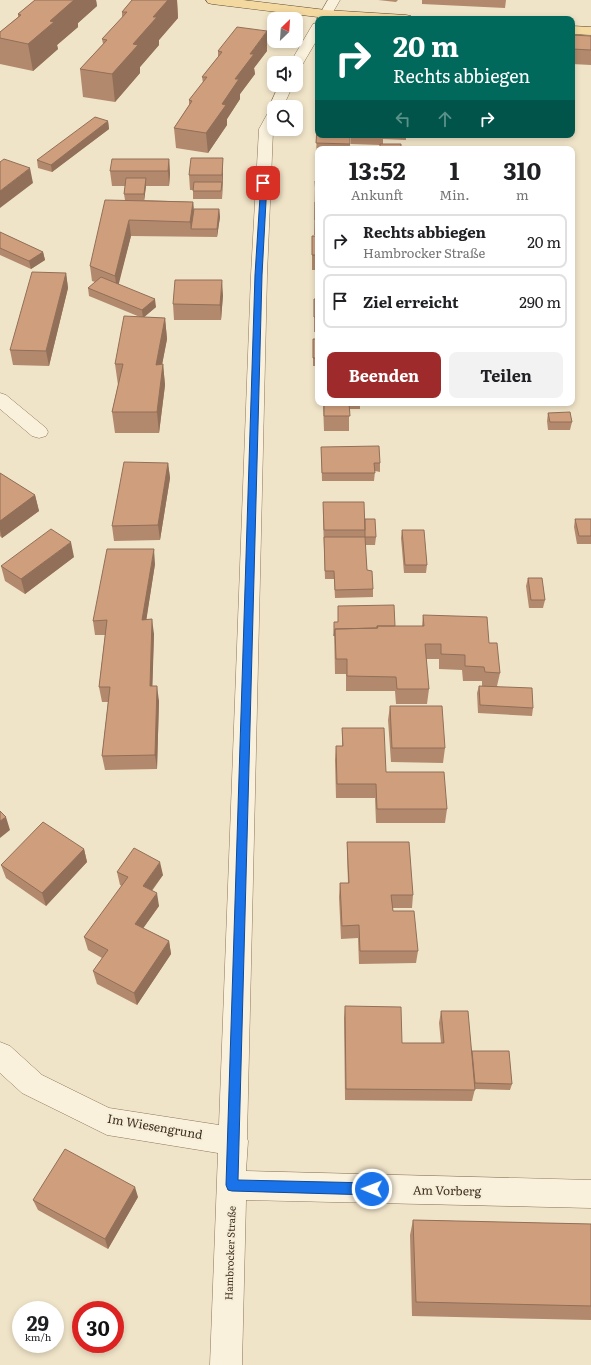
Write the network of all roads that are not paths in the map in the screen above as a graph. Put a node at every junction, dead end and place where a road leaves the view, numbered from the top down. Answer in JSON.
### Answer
{"nodes":[{"id":1,"x":212,"y":0,"type":"edge"},
{"id":2,"x":334,"y":0,"type":"edge"},
{"id":3,"x":324,"y":16,"type":"edge"},
{"id":4,"x":575,"y":30,"type":"edge"},
{"id":5,"x":591,"y":31,"type":"edge"},
{"id":6,"x":315,"y":32,"type":"edge"},
{"id":7,"x":301,"y":56,"type":"edge"},
{"id":8,"x":267,"y":127,"type":"edge"},
{"id":9,"x":0,"y":399,"type":"edge"},
{"id":10,"x":39,"y":432,"type":"dead end"},
{"id":11,"x":0,"y":1055,"type":"edge"},
{"id":12,"x":234,"y":1141,"type":"junction"},
{"id":13,"x":232,"y":1185,"type":"junction"},
{"id":14,"x":591,"y":1194,"type":"edge"},
{"id":15,"x":226,"y":1365,"type":"edge"}],
"edges":[{"from":1,"to":3,"type":"main road"},
{"from":2,"to":3,"type":"street"},
{"from":4,"to":5,"type":"main road"},
{"from":6,"to":7,"type":"street"},
{"from":8,"to":12,"type":"street","name":"Hambrocker Straße"},
{"from":9,"to":10,"type":"street"},
{"from":11,"to":12,"type":"street","name":"Im Wiesengrund"},
{"from":12,"to":13,"type":"street","name":"Hambrocker Straße"},
{"from":13,"to":14,"type":"street","name":"Am Vorberg"},
{"from":13,"to":15,"type":"street","name":"Hambrocker Straße"}]}
